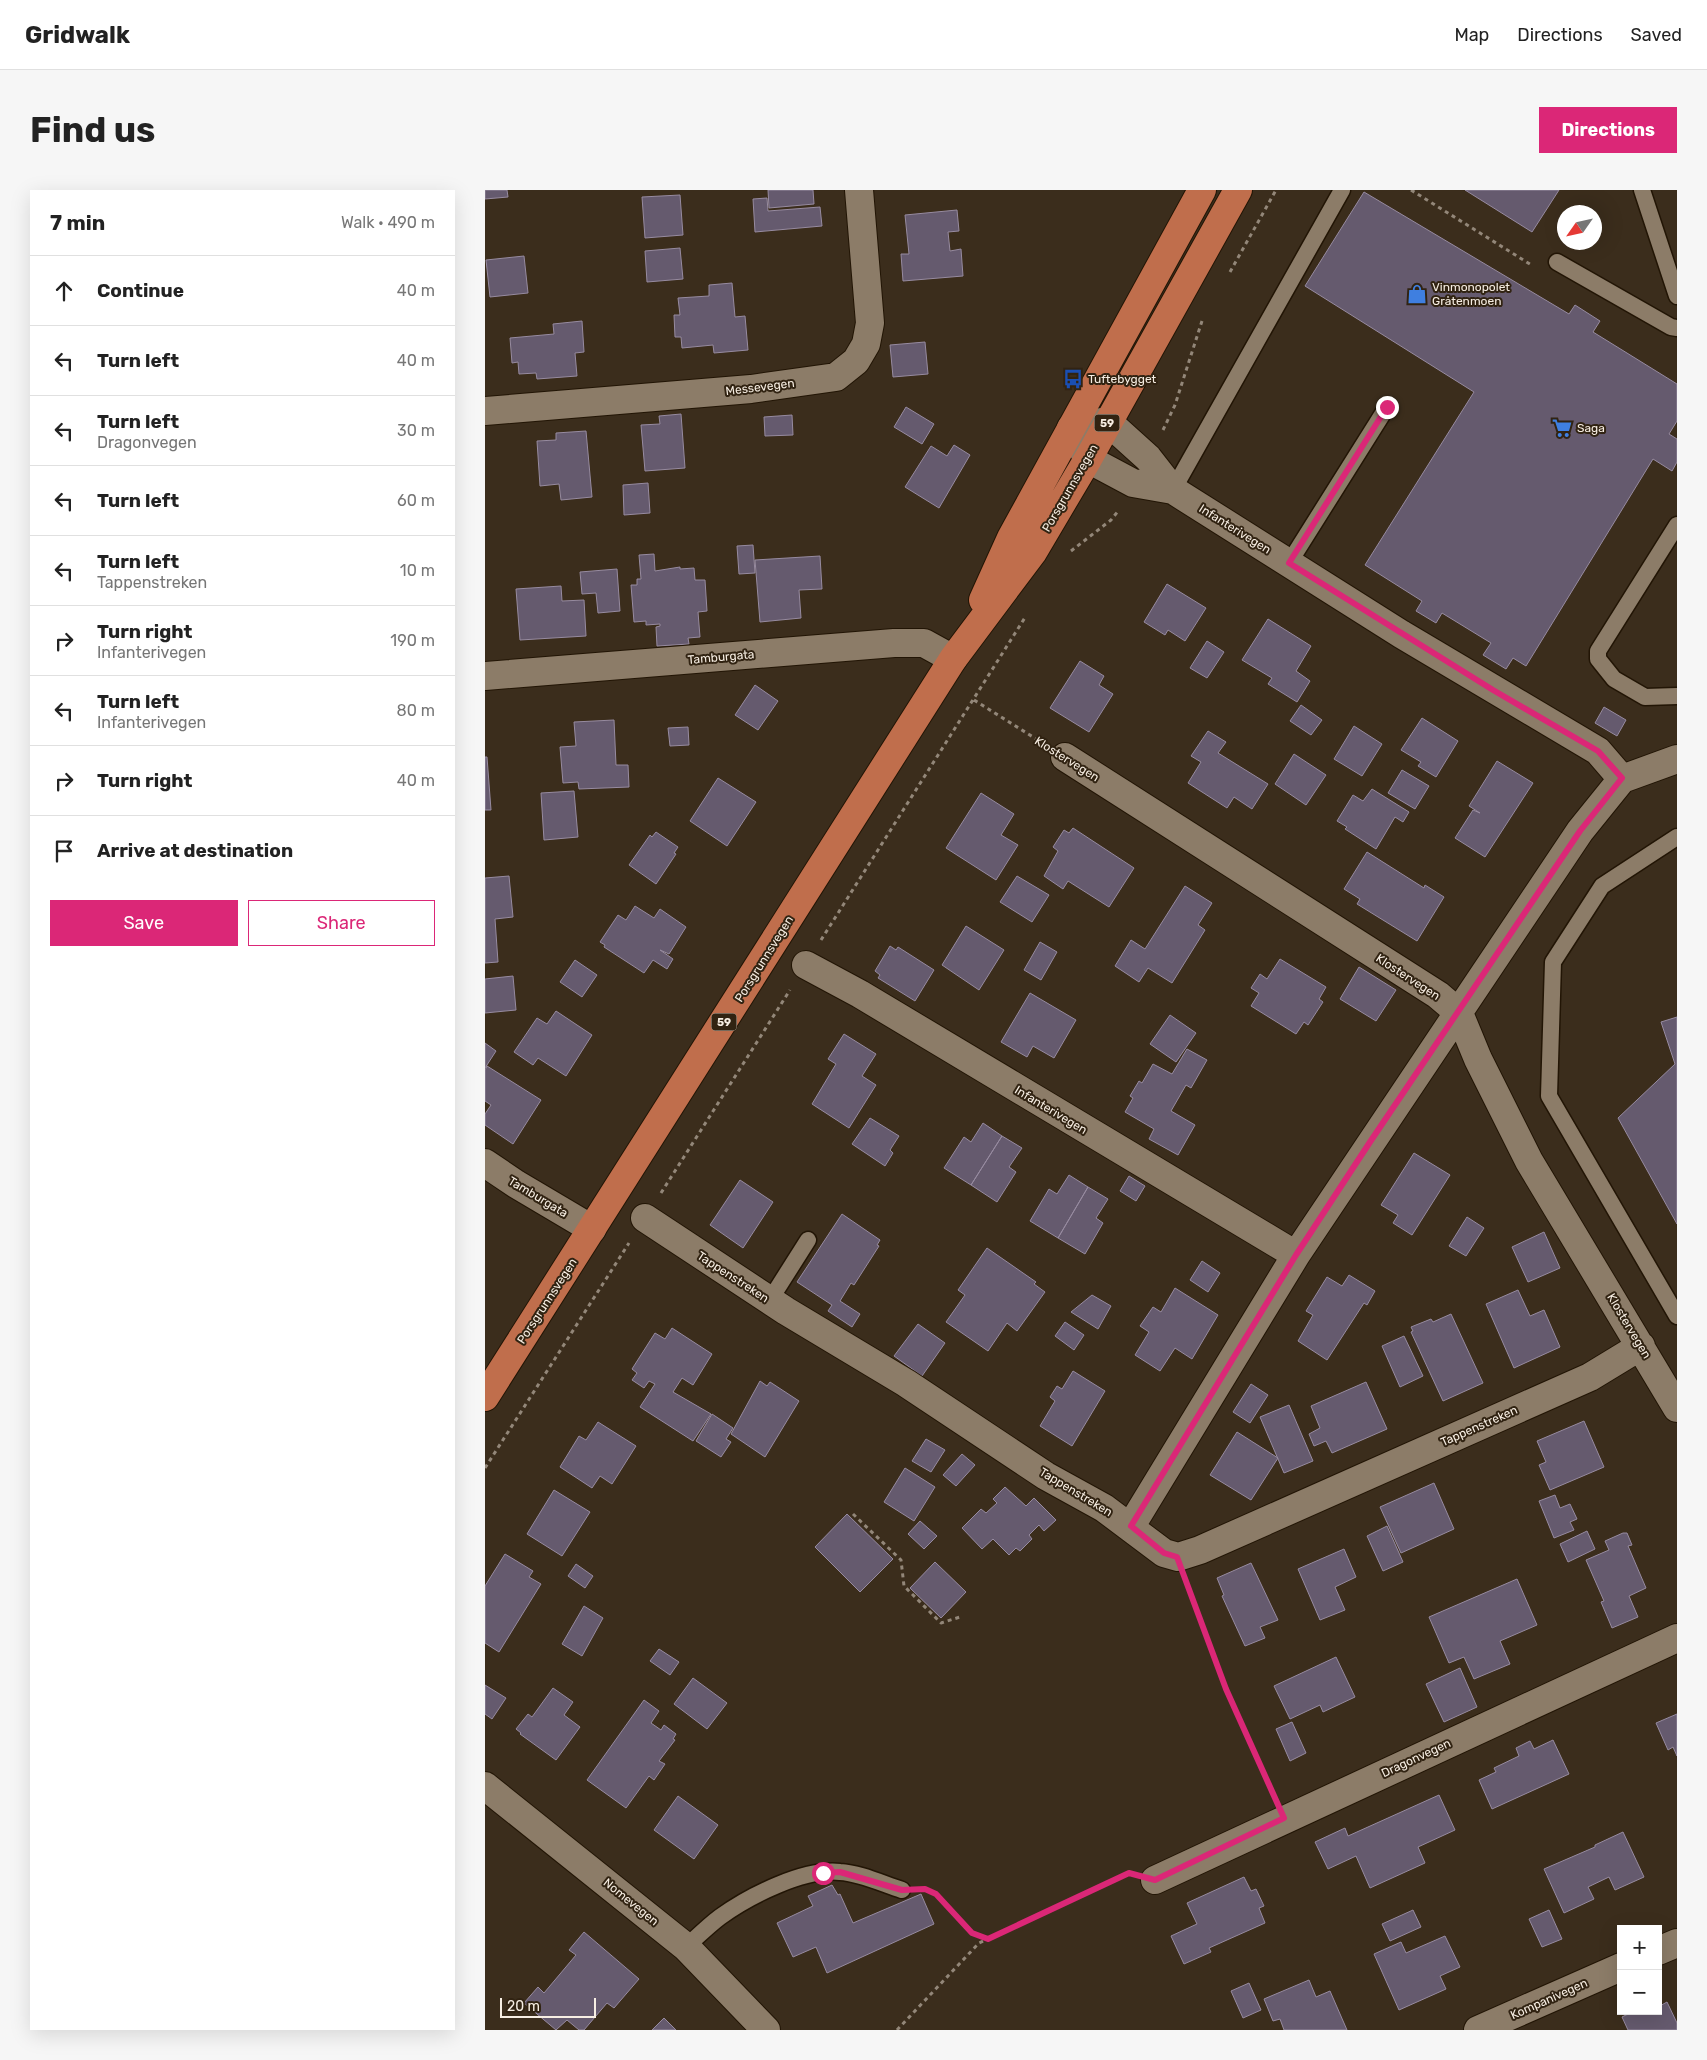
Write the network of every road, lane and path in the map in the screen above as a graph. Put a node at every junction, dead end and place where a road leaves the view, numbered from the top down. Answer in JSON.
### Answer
{"nodes":[{"id":1,"x":859,"y":190,"type":"edge"},
{"id":2,"x":1202,"y":190,"type":"edge"},
{"id":3,"x":1238,"y":190,"type":"edge"},
{"id":4,"x":1276,"y":190,"type":"edge"},
{"id":5,"x":1341,"y":190,"type":"edge"},
{"id":6,"x":1411,"y":190,"type":"edge"},
{"id":7,"x":1642,"y":190,"type":"edge"},
{"id":8,"x":1557,"y":262,"type":"joint"},
{"id":9,"x":1225,"y":281,"type":"dead end"},
{"id":10,"x":1677,"y":296,"type":"edge"},
{"id":11,"x":1206,"y":314,"type":"dead end"},
{"id":12,"x":1677,"y":328,"type":"edge"},
{"id":13,"x":1387,"y":407,"type":"dead end"},
{"id":14,"x":485,"y":411,"type":"edge"},
{"id":15,"x":1107,"y":421,"type":"junction"},
{"id":16,"x":1071,"y":428,"type":"junction"},
{"id":17,"x":1162,"y":431,"type":"dead end"},
{"id":18,"x":1088,"y":459,"type":"junction"},
{"id":19,"x":1173,"y":490,"type":"junction"},
{"id":20,"x":1677,"y":525,"type":"edge"},
{"id":21,"x":1300,"y":569,"type":"junction"},
{"id":22,"x":957,"y":653,"type":"junction"},
{"id":23,"x":485,"y":676,"type":"edge"},
{"id":24,"x":1677,"y":696,"type":"edge"},
{"id":25,"x":974,"y":700,"type":"dead end"},
{"id":26,"x":1065,"y":757,"type":"joint"},
{"id":27,"x":1677,"y":760,"type":"edge"},
{"id":28,"x":1622,"y":778,"type":"junction"},
{"id":29,"x":1677,"y":837,"type":"edge"},
{"id":30,"x":806,"y":965,"type":"dead end"},
{"id":31,"x":1459,"y":1013,"type":"junction"},
{"id":32,"x":485,"y":1163,"type":"edge"},
{"id":33,"x":645,"y":1218,"type":"dead end"},
{"id":34,"x":592,"y":1229,"type":"junction"},
{"id":35,"x":808,"y":1240,"type":"dead end"},
{"id":36,"x":1296,"y":1255,"type":"junction"},
{"id":37,"x":769,"y":1300,"type":"junction"},
{"id":38,"x":1677,"y":1316,"type":"edge"},
{"id":39,"x":1641,"y":1346,"type":"junction"},
{"id":40,"x":485,"y":1398,"type":"edge"},
{"id":41,"x":1677,"y":1408,"type":"edge"},
{"id":42,"x":853,"y":1514,"type":"dead end"},
{"id":43,"x":1131,"y":1526,"type":"junction"},
{"id":44,"x":1177,"y":1557,"type":"junction"},
{"id":45,"x":960,"y":1617,"type":"dead end"},
{"id":46,"x":1677,"y":1638,"type":"edge"},
{"id":47,"x":485,"y":1786,"type":"edge"},
{"id":48,"x":1284,"y":1818,"type":"junction"},
{"id":49,"x":1155,"y":1880,"type":"joint"},
{"id":50,"x":902,"y":1890,"type":"joint"},
{"id":51,"x":988,"y":1939,"type":"junction"},
{"id":52,"x":1677,"y":1943,"type":"edge"},
{"id":53,"x":685,"y":1947,"type":"junction"},
{"id":54,"x":1662,"y":1949,"type":"edge"},
{"id":55,"x":1617,"y":1969,"type":"edge"},
{"id":56,"x":766,"y":2030,"type":"edge"},
{"id":57,"x":897,"y":2030,"type":"edge"},
{"id":58,"x":1478,"y":2030,"type":"edge"}],
"edges":[{"from":1,"to":14,"type":"street","name":"Messevegen"},
{"from":2,"to":16,"type":"main road","name":"Porsgrunnsvegen","number":"59"},
{"from":3,"to":15,"type":"main road","name":"Porsgrunnsvegen","number":"59"},
{"from":4,"to":9,"type":"path"},
{"from":5,"to":19,"type":"lane"},
{"from":6,"to":8,"type":"path"},
{"from":7,"to":10,"type":"lane"},
{"from":8,"to":12,"type":"lane"},
{"from":11,"to":17,"type":"path"},
{"from":13,"to":21,"type":"lane"},
{"from":15,"to":16,"type":"street"},
{"from":15,"to":18,"type":"main road","name":"Porsgrunnsvegen","number":"59"},
{"from":15,"to":19,"type":"street","name":"Infanterivegen"},
{"from":16,"to":18,"type":"street"},
{"from":16,"to":22,"type":"main road","name":"Porsgrunnsvegen","number":"59"},
{"from":18,"to":19,"type":"street","name":"Infanterivegen"},
{"from":18,"to":22,"type":"main road","name":"Porsgrunnsvegen","number":"59"},
{"from":19,"to":21,"type":"street","name":"Infanterivegen"},
{"from":20,"to":24,"type":"lane"},
{"from":21,"to":28,"type":"street","name":"Infanterivegen"},
{"from":22,"to":23,"type":"street","name":"Tamburgata"},
{"from":22,"to":34,"type":"main road","name":"Porsgrunnsvegen","number":"59"},
{"from":25,"to":26,"type":"path","name":"Klostervegen"},
{"from":26,"to":31,"type":"street","name":"Klostervegen"},
{"from":27,"to":28,"type":"street"},
{"from":28,"to":31,"type":"street"},
{"from":29,"to":38,"type":"lane"},
{"from":30,"to":36,"type":"street","name":"Infanterivegen"},
{"from":31,"to":36,"type":"street"},
{"from":31,"to":39,"type":"street","name":"Klostervegen"},
{"from":32,"to":34,"type":"street","name":"Tamburgata"},
{"from":33,"to":37,"type":"street","name":"Tappenstreken"},
{"from":34,"to":40,"type":"main road","name":"Porsgrunnsvegen","number":"59"},
{"from":35,"to":37,"type":"lane"},
{"from":36,"to":43,"type":"street"},
{"from":37,"to":43,"type":"street","name":"Tappenstreken"},
{"from":39,"to":41,"type":"street","name":"Klostervegen"},
{"from":39,"to":44,"type":"street","name":"Tappenstreken"},
{"from":42,"to":45,"type":"path"},
{"from":43,"to":44,"type":"street","name":"Tappenstreken"},
{"from":44,"to":48,"type":"path"},
{"from":46,"to":48,"type":"street","name":"Dragonvegen"},
{"from":47,"to":53,"type":"street","name":"Nomevegen"},
{"from":48,"to":49,"type":"street","name":"Dragonvegen"},
{"from":49,"to":51,"type":"path"},
{"from":50,"to":51,"type":"path"},
{"from":50,"to":53,"type":"lane"},
{"from":51,"to":57,"type":"path"},
{"from":52,"to":54,"type":"street"},
{"from":53,"to":56,"type":"street","name":"Nomevegen"},
{"from":55,"to":58,"type":"street","name":"Kompanivegen"}]}
